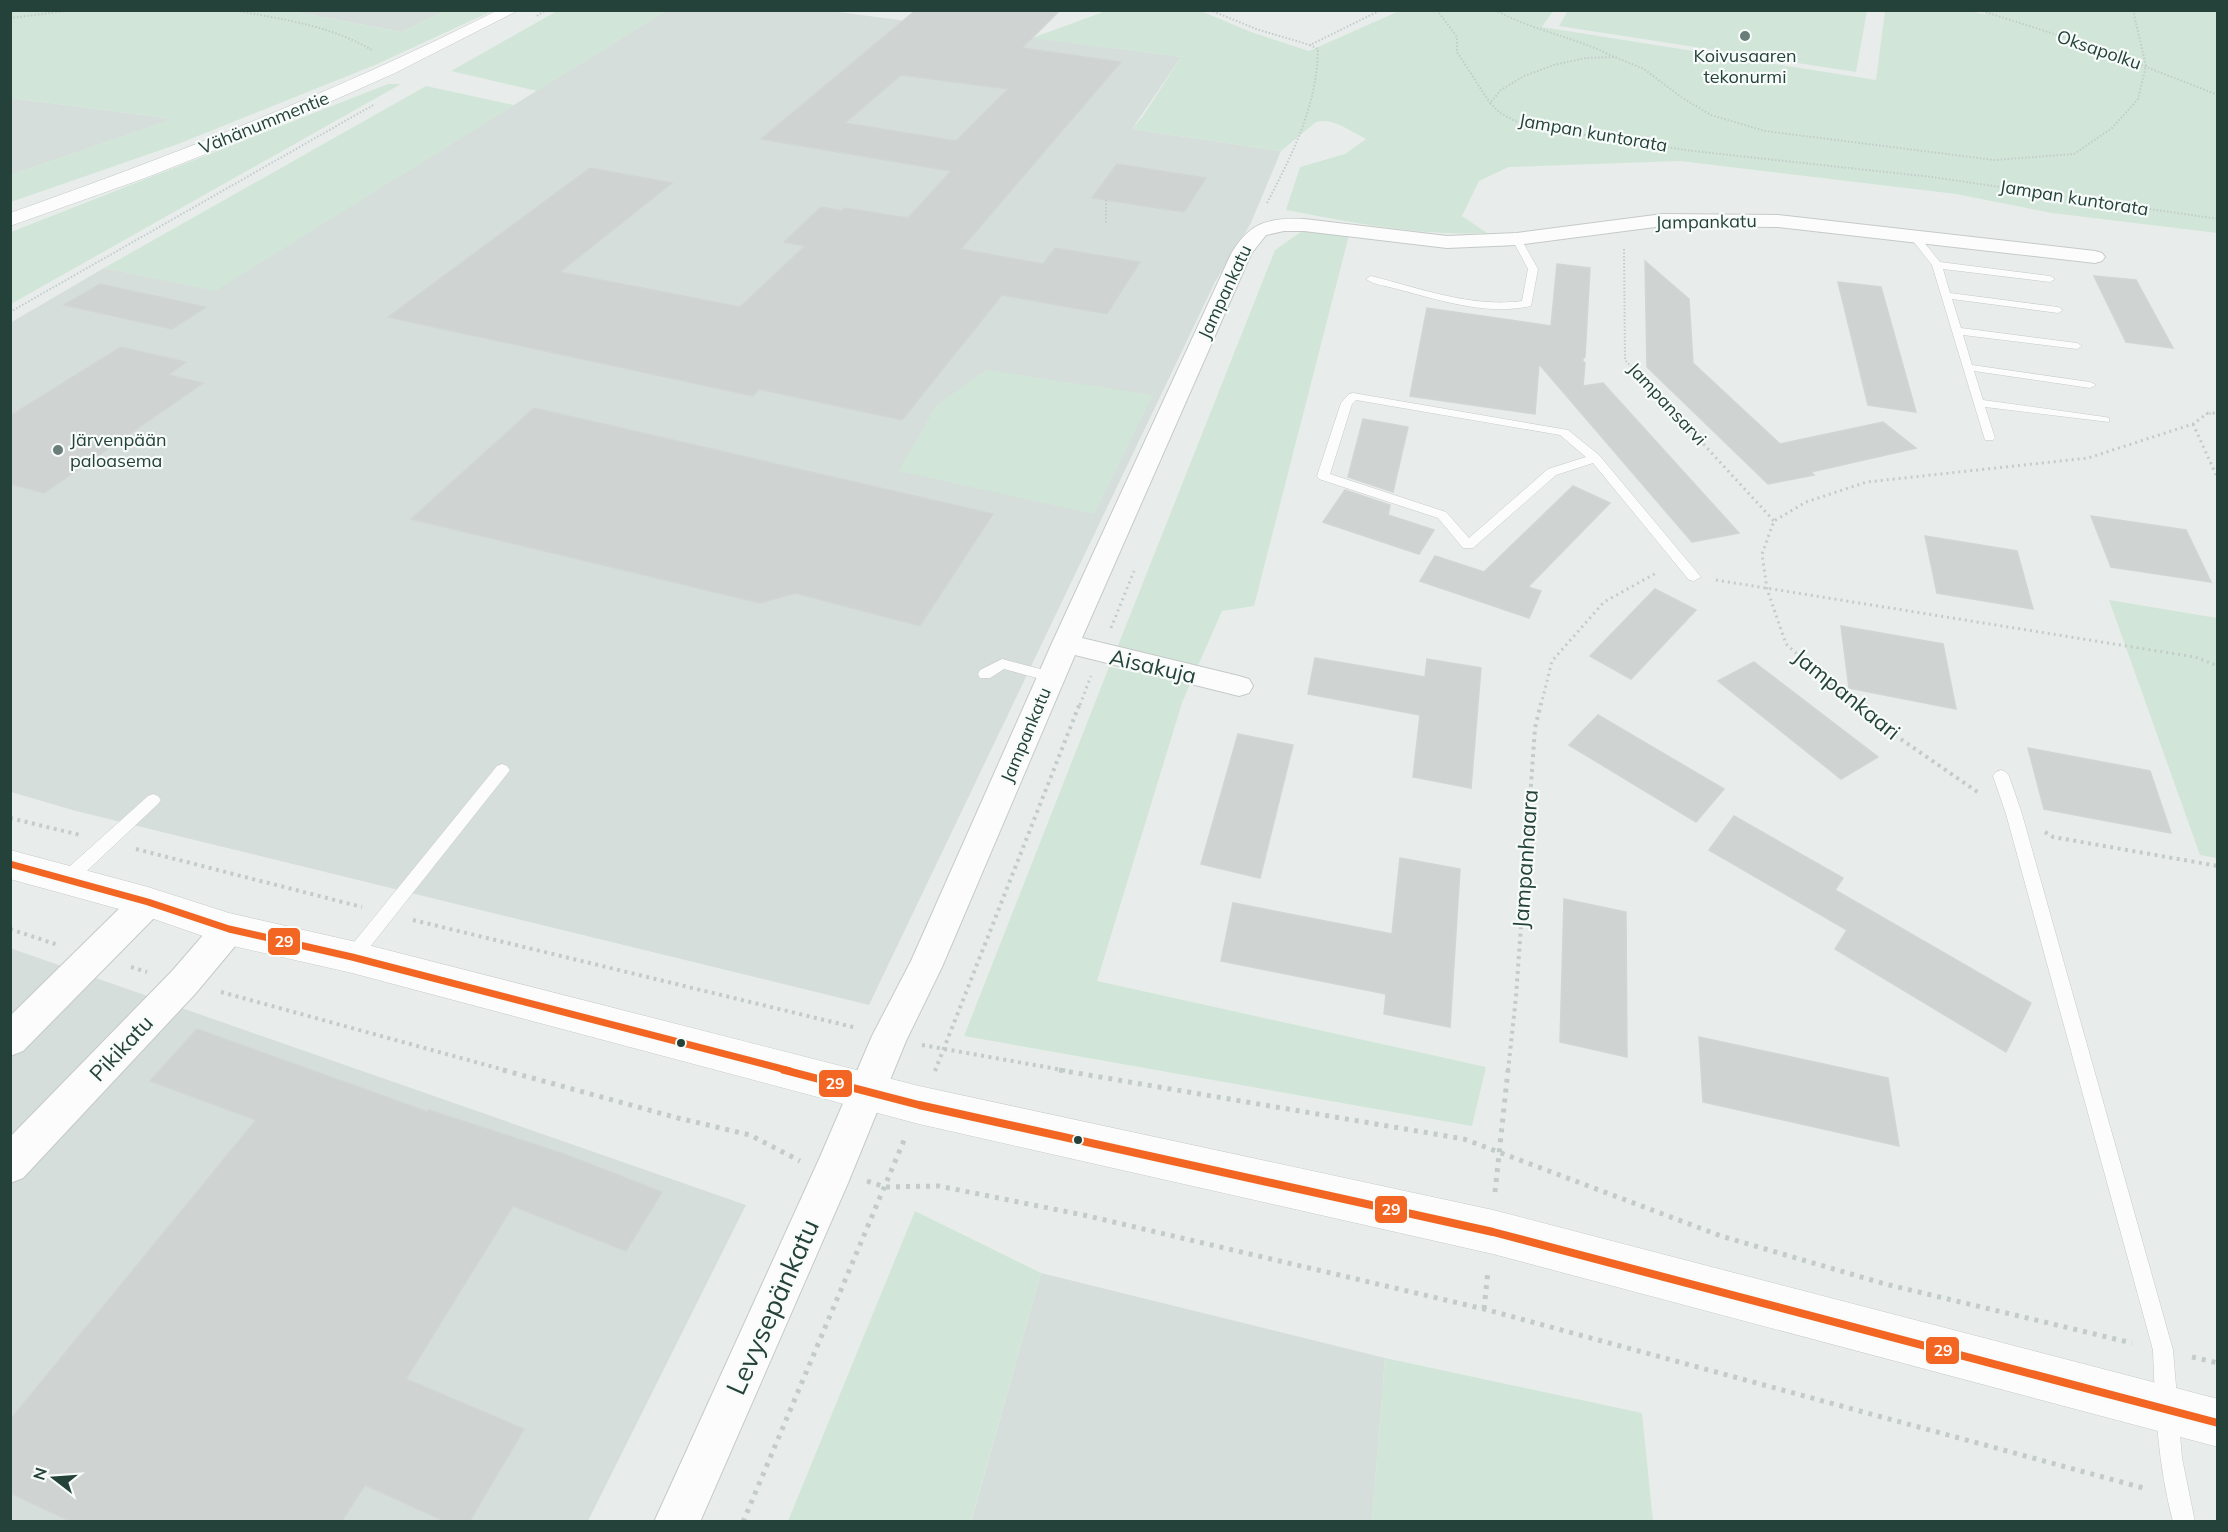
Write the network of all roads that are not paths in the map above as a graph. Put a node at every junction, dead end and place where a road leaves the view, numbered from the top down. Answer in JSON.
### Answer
{"nodes":[{"id":1,"x":511,"y":10,"type":"edge"},
{"id":2,"x":10,"y":220,"type":"edge"},
{"id":3,"x":1915,"y":237,"type":"junction"},
{"id":4,"x":1516,"y":238,"type":"junction"},
{"id":5,"x":2095,"y":257,"type":"dead end"},
{"id":6,"x":1936,"y":265,"type":"junction"},
{"id":7,"x":1371,"y":279,"type":"dead end"},
{"id":8,"x":2050,"y":279,"type":"dead end"},
{"id":9,"x":1946,"y":295,"type":"junction"},
{"id":10,"x":2058,"y":310,"type":"dead end"},
{"id":11,"x":1956,"y":331,"type":"junction"},
{"id":12,"x":2077,"y":346,"type":"dead end"},
{"id":13,"x":1967,"y":367,"type":"junction"},
{"id":14,"x":2090,"y":386,"type":"dead end"},
{"id":15,"x":1978,"y":403,"type":"junction"},
{"id":16,"x":2106,"y":420,"type":"dead end"},
{"id":17,"x":1989,"y":438,"type":"dead end"},
{"id":18,"x":1595,"y":458,"type":"junction"},
{"id":19,"x":1694,"y":577,"type":"road end"},
{"id":20,"x":1066,"y":643,"type":"junction"},
{"id":21,"x":985,"y":674,"type":"dead end"},
{"id":22,"x":1051,"y":677,"type":"junction"},
{"id":23,"x":1239,"y":686,"type":"dead end"},
{"id":24,"x":502,"y":770,"type":"dead end"},
{"id":25,"x":2001,"y":776,"type":"dead end"},
{"id":26,"x":153,"y":800,"type":"dead end"},
{"id":27,"x":10,"y":864,"type":"edge"},
{"id":28,"x":67,"y":879,"type":"junction"},
{"id":29,"x":148,"y":902,"type":"junction"},
{"id":30,"x":230,"y":929,"type":"junction"},
{"id":31,"x":352,"y":957,"type":"junction"},
{"id":32,"x":10,"y":1040,"type":"edge"},
{"id":33,"x":868,"y":1092,"type":"junction"},
{"id":34,"x":10,"y":1166,"type":"edge"},
{"id":35,"x":2166,"y":1410,"type":"junction"},
{"id":36,"x":2217,"y":1423,"type":"edge"},
{"id":37,"x":677,"y":1521,"type":"edge"},
{"id":38,"x":2184,"y":1521,"type":"edge"}],
"edges":[{"from":1,"to":2,"type":"street","name":"Vähänummentie"},
{"from":3,"to":4,"type":"street","name":"Jampankatu"},
{"from":3,"to":5,"type":"street","name":"Jampankatu"},
{"from":3,"to":6,"type":"lane"},
{"from":4,"to":7,"type":"lane"},
{"from":4,"to":20,"type":"street","name":"Jampankatu"},
{"from":6,"to":8,"type":"lane"},
{"from":6,"to":9,"type":"lane"},
{"from":9,"to":10,"type":"lane"},
{"from":9,"to":11,"type":"lane"},
{"from":11,"to":12,"type":"lane"},
{"from":11,"to":13,"type":"lane"},
{"from":13,"to":14,"type":"lane"},
{"from":13,"to":15,"type":"lane"},
{"from":15,"to":16,"type":"lane"},
{"from":15,"to":17,"type":"lane"},
{"from":18,"to":18,"type":"lane"},
{"from":18,"to":19,"type":"lane"},
{"from":20,"to":22,"type":"street","name":"Jampankatu"},
{"from":20,"to":23,"type":"street","name":"Aisakuja"},
{"from":21,"to":22,"type":"lane"},
{"from":22,"to":33,"type":"street","name":"Jampankatu"},
{"from":24,"to":31,"type":"lane"},
{"from":25,"to":35,"type":"lane"},
{"from":26,"to":28,"type":"lane"},
{"from":27,"to":28,"type":"street"},
{"from":28,"to":29,"type":"street"},
{"from":29,"to":30,"type":"street"},
{"from":29,"to":32,"type":"street"},
{"from":30,"to":31,"type":"street"},
{"from":30,"to":34,"type":"street","name":"Pikikatu"},
{"from":31,"to":33,"type":"street"},
{"from":33,"to":35,"type":"street"},
{"from":33,"to":37,"type":"street","name":"Levysepänkatu"},
{"from":35,"to":36,"type":"street"},
{"from":35,"to":38,"type":"lane"}]}
